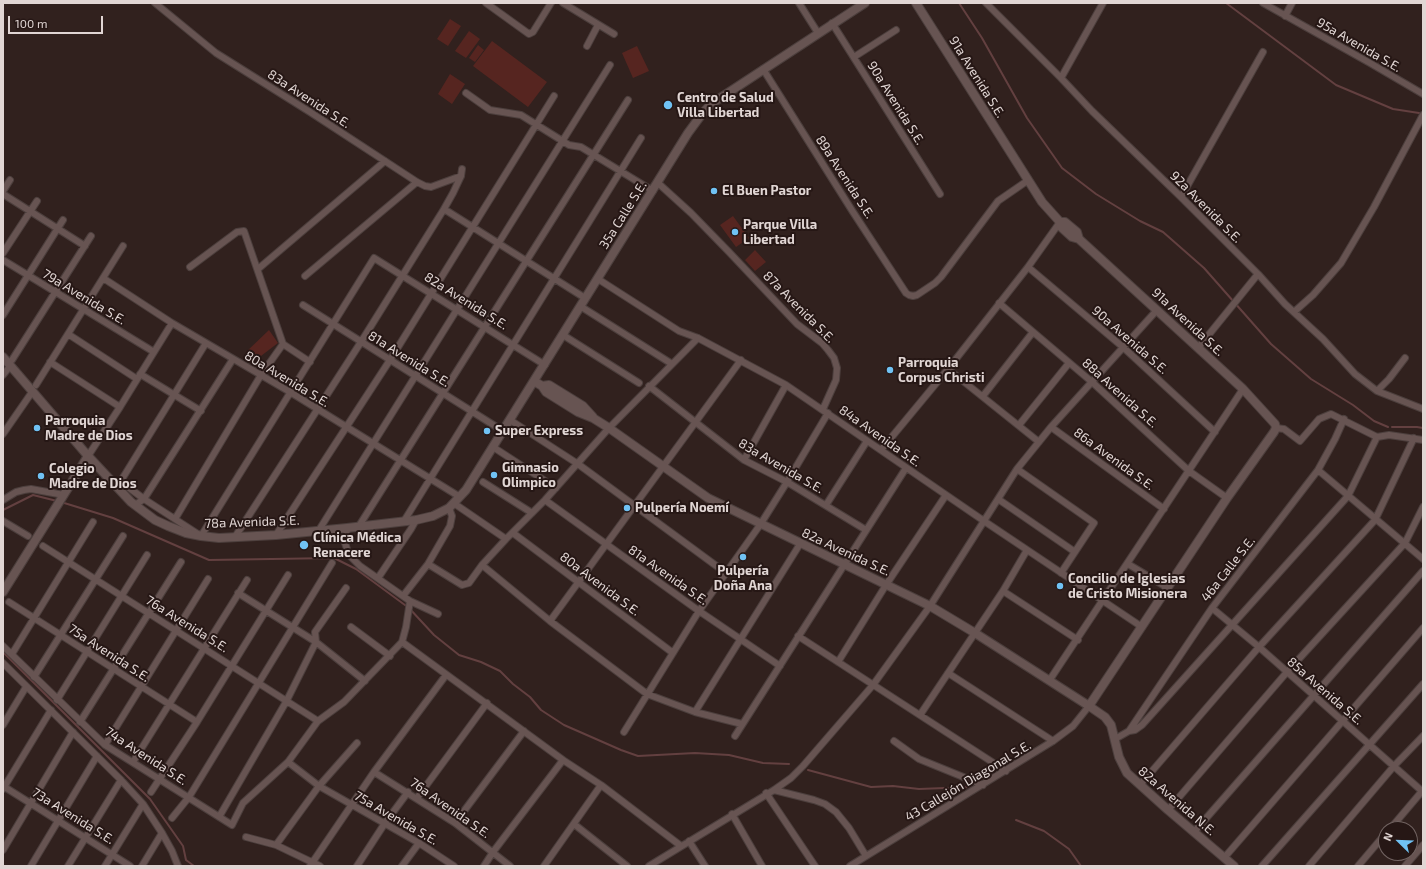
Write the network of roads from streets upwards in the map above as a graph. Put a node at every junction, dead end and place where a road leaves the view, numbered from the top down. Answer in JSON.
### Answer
{"nodes":[{"id":1,"x":155,"y":3,"type":"edge"},
{"id":2,"x":486,"y":3,"type":"edge"},
{"id":3,"x":551,"y":3,"type":"edge"},
{"id":4,"x":563,"y":3,"type":"edge"},
{"id":5,"x":799,"y":3,"type":"edge"},
{"id":6,"x":865,"y":3,"type":"edge"},
{"id":7,"x":916,"y":3,"type":"edge"},
{"id":8,"x":986,"y":3,"type":"edge"},
{"id":9,"x":1103,"y":3,"type":"edge"},
{"id":10,"x":1263,"y":3,"type":"edge"},
{"id":11,"x":1292,"y":3,"type":"edge"},
{"id":12,"x":1285,"y":16,"type":"junction"},
{"id":13,"x":832,"y":24,"type":"junction"},
{"id":14,"x":598,"y":25,"type":"junction"},
{"id":15,"x":896,"y":30,"type":"dead end"},
{"id":16,"x":818,"y":33,"type":"junction"},
{"id":17,"x":614,"y":34,"type":"dead end"},
{"id":18,"x":586,"y":46,"type":"dead end"},
{"id":19,"x":1263,"y":52,"type":"dead end"},
{"id":20,"x":854,"y":57,"type":"junction"},
{"id":21,"x":610,"y":65,"type":"dead end"},
{"id":22,"x":763,"y":69,"type":"junction"},
{"id":23,"x":1061,"y":78,"type":"junction"},
{"id":24,"x":466,"y":93,"type":"dead end"},
{"id":25,"x":1423,"y":94,"type":"edge"},
{"id":26,"x":554,"y":96,"type":"dead end"},
{"id":27,"x":628,"y":100,"type":"dead end"},
{"id":28,"x":1423,"y":115,"type":"edge"},
{"id":29,"x":536,"y":125,"type":"junction"},
{"id":30,"x":641,"y":138,"type":"dead end"},
{"id":31,"x":562,"y":141,"type":"junction"},
{"id":32,"x":593,"y":155,"type":"junction"},
{"id":33,"x":385,"y":161,"type":"junction"},
{"id":34,"x":462,"y":169,"type":"dead end"},
{"id":35,"x":620,"y":172,"type":"junction"},
{"id":36,"x":460,"y":176,"type":"junction"},
{"id":37,"x":10,"y":180,"type":"dead end"},
{"id":38,"x":1028,"y":181,"type":"junction"},
{"id":39,"x":417,"y":182,"type":"junction"},
{"id":40,"x":658,"y":183,"type":"junction"},
{"id":41,"x":3,"y":191,"type":"edge"},
{"id":42,"x":653,"y":191,"type":"junction"},
{"id":43,"x":3,"y":194,"type":"edge"},
{"id":44,"x":940,"y":194,"type":"dead end"},
{"id":45,"x":1182,"y":197,"type":"junction"},
{"id":46,"x":37,"y":201,"type":"dead end"},
{"id":47,"x":444,"y":209,"type":"junction"},
{"id":48,"x":30,"y":211,"type":"junction"},
{"id":49,"x":63,"y":220,"type":"dead end"},
{"id":50,"x":1060,"y":222,"type":"junction"},
{"id":51,"x":472,"y":227,"type":"junction"},
{"id":52,"x":58,"y":229,"type":"junction"},
{"id":53,"x":91,"y":236,"type":"dead end"},
{"id":54,"x":498,"y":244,"type":"junction"},
{"id":55,"x":85,"y":246,"type":"junction"},
{"id":56,"x":123,"y":246,"type":"dead end"},
{"id":57,"x":3,"y":253,"type":"edge"},
{"id":58,"x":3,"y":260,"type":"edge"},
{"id":59,"x":525,"y":261,"type":"junction"},
{"id":60,"x":190,"y":267,"type":"dead end"},
{"id":61,"x":1028,"y":267,"type":"junction"},
{"id":62,"x":258,"y":269,"type":"junction"},
{"id":63,"x":1258,"y":274,"type":"junction"},
{"id":64,"x":28,"y":275,"type":"junction"},
{"id":65,"x":305,"y":276,"type":"dead end"},
{"id":66,"x":402,"y":276,"type":"junction"},
{"id":67,"x":103,"y":278,"type":"junction"},
{"id":68,"x":554,"y":278,"type":"junction"},
{"id":69,"x":598,"y":279,"type":"junction"},
{"id":70,"x":55,"y":292,"type":"junction"},
{"id":71,"x":431,"y":294,"type":"junction"},
{"id":72,"x":585,"y":298,"type":"junction"},
{"id":73,"x":999,"y":302,"type":"junction"},
{"id":74,"x":303,"y":306,"type":"dead end"},
{"id":75,"x":580,"y":306,"type":"junction"},
{"id":76,"x":83,"y":310,"type":"junction"},
{"id":77,"x":457,"y":310,"type":"junction"},
{"id":78,"x":1158,"y":310,"type":"junction"},
{"id":79,"x":1294,"y":312,"type":"junction"},
{"id":80,"x":3,"y":315,"type":"edge"},
{"id":81,"x":172,"y":323,"type":"junction"},
{"id":82,"x":333,"y":324,"type":"junction"},
{"id":83,"x":484,"y":327,"type":"junction"},
{"id":84,"x":1033,"y":332,"type":"junction"},
{"id":85,"x":68,"y":334,"type":"junction"},
{"id":86,"x":563,"y":335,"type":"junction"},
{"id":87,"x":698,"y":338,"type":"junction"},
{"id":88,"x":361,"y":342,"type":"junction"},
{"id":89,"x":206,"y":343,"type":"junction"},
{"id":90,"x":283,"y":344,"type":"junction"},
{"id":91,"x":513,"y":345,"type":"junction"},
{"id":92,"x":1124,"y":348,"type":"junction"},
{"id":93,"x":1198,"y":348,"type":"junction"},
{"id":94,"x":154,"y":352,"type":"junction"},
{"id":95,"x":3,"y":357,"type":"edge"},
{"id":96,"x":1405,"y":358,"type":"dead end"},
{"id":97,"x":12,"y":360,"type":"dead end"},
{"id":98,"x":233,"y":360,"type":"junction"},
{"id":99,"x":390,"y":360,"type":"junction"},
{"id":100,"x":741,"y":360,"type":"junction"},
{"id":101,"x":50,"y":362,"type":"junction"},
{"id":102,"x":310,"y":362,"type":"junction"},
{"id":103,"x":1069,"y":362,"type":"junction"},
{"id":104,"x":672,"y":364,"type":"junction"},
{"id":105,"x":544,"y":365,"type":"junction"},
{"id":106,"x":948,"y":370,"type":"junction"},
{"id":107,"x":262,"y":375,"type":"junction"},
{"id":108,"x":139,"y":376,"type":"junction"},
{"id":109,"x":416,"y":376,"type":"junction"},
{"id":110,"x":534,"y":381,"type":"junction"},
{"id":111,"x":1092,"y":382,"type":"junction"},
{"id":112,"x":639,"y":383,"type":"dead end"},
{"id":113,"x":36,"y":385,"type":"dead end"},
{"id":114,"x":786,"y":385,"type":"junction"},
{"id":115,"x":649,"y":386,"type":"junction"},
{"id":116,"x":1243,"y":389,"type":"junction"},
{"id":117,"x":1377,"y":391,"type":"junction"},
{"id":118,"x":290,"y":392,"type":"junction"},
{"id":119,"x":443,"y":393,"type":"junction"},
{"id":120,"x":174,"y":394,"type":"junction"},
{"id":121,"x":30,"y":395,"type":"dead end"},
{"id":122,"x":983,"y":396,"type":"junction"},
{"id":123,"x":120,"y":407,"type":"junction"},
{"id":124,"x":317,"y":409,"type":"junction"},
{"id":125,"x":1423,"y":409,"type":"edge"},
{"id":126,"x":201,"y":411,"type":"junction"},
{"id":127,"x":471,"y":411,"type":"junction"},
{"id":128,"x":825,"y":411,"type":"junction"},
{"id":129,"x":1344,"y":419,"type":"junction"},
{"id":130,"x":510,"y":420,"type":"junction"},
{"id":131,"x":695,"y":423,"type":"junction"},
{"id":132,"x":1019,"y":425,"type":"junction"},
{"id":133,"x":345,"y":427,"type":"junction"},
{"id":134,"x":609,"y":428,"type":"junction"},
{"id":135,"x":1051,"y":428,"type":"junction"},
{"id":136,"x":1276,"y":428,"type":"junction"},
{"id":137,"x":4,"y":431,"type":"edge"},
{"id":138,"x":503,"y":431,"type":"junction"},
{"id":139,"x":1215,"y":432,"type":"junction"},
{"id":140,"x":1377,"y":437,"type":"junction"},
{"id":141,"x":1414,"y":438,"type":"junction"},
{"id":142,"x":867,"y":440,"type":"junction"},
{"id":143,"x":1423,"y":440,"type":"edge"},
{"id":144,"x":1039,"y":442,"type":"junction"},
{"id":145,"x":373,"y":444,"type":"junction"},
{"id":146,"x":493,"y":447,"type":"junction"},
{"id":147,"x":881,"y":450,"type":"junction"},
{"id":148,"x":88,"y":456,"type":"junction"},
{"id":149,"x":744,"y":460,"type":"junction"},
{"id":150,"x":400,"y":461,"type":"junction"},
{"id":151,"x":578,"y":464,"type":"junction"},
{"id":152,"x":663,"y":466,"type":"junction"},
{"id":153,"x":906,"y":468,"type":"junction"},
{"id":154,"x":1018,"y":469,"type":"junction"},
{"id":155,"x":1318,"y":470,"type":"junction"},
{"id":156,"x":1189,"y":471,"type":"junction"},
{"id":157,"x":429,"y":479,"type":"junction"},
{"id":158,"x":484,"y":482,"type":"dead end"},
{"id":159,"x":787,"y":482,"type":"junction"},
{"id":160,"x":118,"y":484,"type":"junction"},
{"id":161,"x":556,"y":488,"type":"junction"},
{"id":162,"x":946,"y":495,"type":"junction"},
{"id":163,"x":1348,"y":496,"type":"junction"},
{"id":164,"x":1227,"y":498,"type":"junction"},
{"id":165,"x":144,"y":499,"type":"junction"},
{"id":166,"x":998,"y":499,"type":"junction"},
{"id":167,"x":3,"y":500,"type":"edge"},
{"id":168,"x":61,"y":500,"type":"junction"},
{"id":169,"x":545,"y":500,"type":"junction"},
{"id":170,"x":455,"y":503,"type":"junction"},
{"id":171,"x":134,"y":505,"type":"junction"},
{"id":172,"x":826,"y":505,"type":"junction"},
{"id":173,"x":635,"y":506,"type":"junction"},
{"id":174,"x":1423,"y":507,"type":"edge"},
{"id":175,"x":1164,"y":509,"type":"junction"},
{"id":176,"x":532,"y":513,"type":"junction"},
{"id":177,"x":175,"y":519,"type":"junction"},
{"id":178,"x":416,"y":520,"type":"junction"},
{"id":179,"x":1376,"y":520,"type":"junction"},
{"id":180,"x":3,"y":521,"type":"edge"},
{"id":181,"x":404,"y":521,"type":"junction"},
{"id":182,"x":984,"y":521,"type":"junction"},
{"id":183,"x":93,"y":522,"type":"dead end"},
{"id":184,"x":760,"y":525,"type":"junction"},
{"id":185,"x":358,"y":526,"type":"junction"},
{"id":186,"x":347,"y":528,"type":"junction"},
{"id":187,"x":319,"y":530,"type":"junction"},
{"id":188,"x":866,"y":530,"type":"junction"},
{"id":189,"x":513,"y":533,"type":"junction"},
{"id":190,"x":276,"y":535,"type":"junction"},
{"id":191,"x":28,"y":536,"type":"dead end"},
{"id":192,"x":123,"y":536,"type":"dead end"},
{"id":193,"x":201,"y":536,"type":"junction"},
{"id":194,"x":235,"y":537,"type":"junction"},
{"id":195,"x":506,"y":539,"type":"junction"},
{"id":196,"x":1405,"y":543,"type":"junction"},
{"id":197,"x":800,"y":544,"type":"junction"},
{"id":198,"x":606,"y":545,"type":"junction"},
{"id":199,"x":44,"y":546,"type":"dead end"},
{"id":200,"x":1026,"y":550,"type":"junction"},
{"id":201,"x":1075,"y":552,"type":"junction"},
{"id":202,"x":147,"y":555,"type":"dead end"},
{"id":203,"x":1423,"y":559,"type":"edge"},
{"id":204,"x":68,"y":562,"type":"junction"},
{"id":205,"x":181,"y":562,"type":"dead end"},
{"id":206,"x":332,"y":562,"type":"dead end"},
{"id":207,"x":428,"y":564,"type":"junction"},
{"id":208,"x":1128,"y":564,"type":"junction"},
{"id":209,"x":482,"y":565,"type":"junction"},
{"id":210,"x":844,"y":565,"type":"junction"},
{"id":211,"x":1423,"y":571,"type":"edge"},
{"id":212,"x":726,"y":573,"type":"junction"},
{"id":213,"x":1061,"y":573,"type":"junction"},
{"id":214,"x":288,"y":574,"type":"dead end"},
{"id":215,"x":378,"y":578,"type":"junction"},
{"id":216,"x":208,"y":579,"type":"dead end"},
{"id":217,"x":96,"y":580,"type":"junction"},
{"id":218,"x":246,"y":580,"type":"dead end"},
{"id":219,"x":579,"y":582,"type":"junction"},
{"id":220,"x":886,"y":585,"type":"junction"},
{"id":221,"x":346,"y":588,"type":"dead end"},
{"id":222,"x":1168,"y":588,"type":"junction"},
{"id":223,"x":1003,"y":591,"type":"junction"},
{"id":224,"x":3,"y":592,"type":"edge"},
{"id":225,"x":238,"y":593,"type":"junction"},
{"id":226,"x":122,"y":596,"type":"junction"},
{"id":227,"x":403,"y":596,"type":"junction"},
{"id":228,"x":410,"y":601,"type":"junction"},
{"id":229,"x":1103,"y":601,"type":"junction"},
{"id":230,"x":9,"y":602,"type":"dead end"},
{"id":231,"x":930,"y":606,"type":"junction"},
{"id":232,"x":1212,"y":608,"type":"junction"},
{"id":233,"x":266,"y":610,"type":"junction"},
{"id":234,"x":699,"y":611,"type":"junction"},
{"id":235,"x":148,"y":613,"type":"junction"},
{"id":236,"x":438,"y":614,"type":"dead end"},
{"id":237,"x":34,"y":618,"type":"junction"},
{"id":238,"x":550,"y":620,"type":"junction"},
{"id":239,"x":1232,"y":624,"type":"junction"},
{"id":240,"x":351,"y":627,"type":"dead end"},
{"id":241,"x":1142,"y":627,"type":"junction"},
{"id":242,"x":292,"y":628,"type":"junction"},
{"id":243,"x":1423,"y":628,"type":"edge"},
{"id":244,"x":176,"y":630,"type":"junction"},
{"id":245,"x":975,"y":633,"type":"junction"},
{"id":246,"x":61,"y":635,"type":"junction"},
{"id":247,"x":798,"y":636,"type":"junction"},
{"id":248,"x":740,"y":639,"type":"junction"},
{"id":249,"x":1078,"y":640,"type":"junction"},
{"id":250,"x":316,"y":642,"type":"junction"},
{"id":251,"x":402,"y":642,"type":"junction"},
{"id":252,"x":3,"y":646,"type":"edge"},
{"id":253,"x":1259,"y":647,"type":"junction"},
{"id":254,"x":204,"y":648,"type":"junction"},
{"id":255,"x":87,"y":652,"type":"junction"},
{"id":256,"x":673,"y":653,"type":"junction"},
{"id":257,"x":12,"y":654,"type":"junction"},
{"id":258,"x":390,"y":656,"type":"junction"},
{"id":259,"x":838,"y":662,"type":"junction"},
{"id":260,"x":4,"y":665,"type":"edge"},
{"id":261,"x":232,"y":666,"type":"junction"},
{"id":262,"x":780,"y":666,"type":"junction"},
{"id":263,"x":113,"y":669,"type":"junction"},
{"id":264,"x":1287,"y":672,"type":"junction"},
{"id":265,"x":948,"y":673,"type":"junction"},
{"id":266,"x":446,"y":675,"type":"junction"},
{"id":267,"x":34,"y":677,"type":"junction"},
{"id":268,"x":365,"y":681,"type":"junction"},
{"id":269,"x":1049,"y":681,"type":"junction"},
{"id":270,"x":259,"y":683,"type":"junction"},
{"id":271,"x":1423,"y":684,"type":"edge"},
{"id":272,"x":873,"y":685,"type":"junction"},
{"id":273,"x":26,"y":687,"type":"junction"},
{"id":274,"x":141,"y":687,"type":"junction"},
{"id":275,"x":647,"y":694,"type":"junction"},
{"id":276,"x":1314,"y":696,"type":"junction"},
{"id":277,"x":57,"y":700,"type":"junction"},
{"id":278,"x":286,"y":702,"type":"junction"},
{"id":279,"x":486,"y":703,"type":"junction"},
{"id":280,"x":169,"y":704,"type":"junction"},
{"id":281,"x":1090,"y":706,"type":"junction"},
{"id":282,"x":51,"y":710,"type":"junction"},
{"id":283,"x":695,"y":712,"type":"junction"},
{"id":284,"x":920,"y":715,"type":"junction"},
{"id":285,"x":318,"y":721,"type":"junction"},
{"id":286,"x":1342,"y":721,"type":"junction"},
{"id":287,"x":80,"y":722,"type":"junction"},
{"id":288,"x":197,"y":722,"type":"junction"},
{"id":289,"x":742,"y":724,"type":"junction"},
{"id":290,"x":3,"y":725,"type":"edge"},
{"id":291,"x":524,"y":731,"type":"junction"},
{"id":292,"x":1128,"y":731,"type":"junction"},
{"id":293,"x":73,"y":732,"type":"junction"},
{"id":294,"x":624,"y":732,"type":"dead end"},
{"id":295,"x":734,"y":736,"type":"dead end"},
{"id":296,"x":1423,"y":736,"type":"edge"},
{"id":297,"x":1115,"y":739,"type":"junction"},
{"id":298,"x":894,"y":741,"type":"dead end"},
{"id":299,"x":1053,"y":741,"type":"junction"},
{"id":300,"x":357,"y":743,"type":"dead end"},
{"id":301,"x":105,"y":745,"type":"junction"},
{"id":302,"x":1369,"y":745,"type":"junction"},
{"id":303,"x":97,"y":756,"type":"junction"},
{"id":304,"x":563,"y":760,"type":"junction"},
{"id":305,"x":133,"y":762,"type":"junction"},
{"id":306,"x":288,"y":762,"type":"junction"},
{"id":307,"x":1394,"y":766,"type":"junction"},
{"id":308,"x":1006,"y":771,"type":"junction"},
{"id":309,"x":374,"y":772,"type":"junction"},
{"id":310,"x":159,"y":779,"type":"junction"},
{"id":311,"x":121,"y":780,"type":"junction"},
{"id":312,"x":983,"y":784,"type":"junction"},
{"id":313,"x":601,"y":785,"type":"junction"},
{"id":314,"x":1140,"y":785,"type":"junction"},
{"id":315,"x":319,"y":786,"type":"junction"},
{"id":316,"x":3,"y":787,"type":"edge"},
{"id":317,"x":774,"y":790,"type":"junction"},
{"id":318,"x":1423,"y":791,"type":"edge"},
{"id":319,"x":151,"y":792,"type":"dead end"},
{"id":320,"x":408,"y":792,"type":"junction"},
{"id":321,"x":766,"y":793,"type":"junction"},
{"id":322,"x":189,"y":797,"type":"junction"},
{"id":323,"x":417,"y":798,"type":"junction"},
{"id":324,"x":31,"y":803,"type":"junction"},
{"id":325,"x":143,"y":804,"type":"junction"},
{"id":326,"x":352,"y":805,"type":"junction"},
{"id":327,"x":1168,"y":810,"type":"junction"},
{"id":328,"x":732,"y":814,"type":"junction"},
{"id":329,"x":219,"y":817,"type":"junction"},
{"id":330,"x":172,"y":818,"type":"dead end"},
{"id":331,"x":58,"y":821,"type":"junction"},
{"id":332,"x":1397,"y":821,"type":"edge"},
{"id":333,"x":385,"y":823,"type":"junction"},
{"id":334,"x":454,"y":823,"type":"junction"},
{"id":335,"x":574,"y":824,"type":"junction"},
{"id":336,"x":1194,"y":832,"type":"junction"},
{"id":337,"x":162,"y":833,"type":"junction"},
{"id":338,"x":246,"y":837,"type":"dead end"},
{"id":339,"x":86,"y":838,"type":"junction"},
{"id":340,"x":689,"y":841,"type":"junction"},
{"id":341,"x":1378,"y":842,"type":"edge"},
{"id":342,"x":419,"y":843,"type":"junction"},
{"id":343,"x":276,"y":845,"type":"junction"},
{"id":344,"x":1423,"y":845,"type":"edge"},
{"id":345,"x":681,"y":846,"type":"junction"},
{"id":346,"x":3,"y":850,"type":"edge"},
{"id":347,"x":493,"y":852,"type":"junction"},
{"id":348,"x":112,"y":854,"type":"junction"},
{"id":349,"x":866,"y":856,"type":"junction"},
{"id":350,"x":1224,"y":858,"type":"junction"},
{"id":351,"x":312,"y":864,"type":"edge"},
{"id":352,"x":446,"y":864,"type":"edge"},
{"id":353,"x":652,"y":865,"type":"edge"},
{"id":354,"x":31,"y":866,"type":"edge"},
{"id":355,"x":68,"y":866,"type":"edge"},
{"id":356,"x":105,"y":866,"type":"edge"},
{"id":357,"x":130,"y":866,"type":"edge"},
{"id":358,"x":142,"y":866,"type":"edge"},
{"id":359,"x":178,"y":866,"type":"edge"},
{"id":360,"x":320,"y":866,"type":"edge"},
{"id":361,"x":357,"y":866,"type":"edge"},
{"id":362,"x":402,"y":866,"type":"edge"},
{"id":363,"x":454,"y":866,"type":"edge"},
{"id":364,"x":484,"y":866,"type":"edge"},
{"id":365,"x":510,"y":866,"type":"edge"},
{"id":366,"x":544,"y":866,"type":"edge"},
{"id":367,"x":627,"y":866,"type":"edge"},
{"id":368,"x":704,"y":866,"type":"edge"},
{"id":369,"x":762,"y":866,"type":"edge"},
{"id":370,"x":815,"y":866,"type":"edge"},
{"id":371,"x":850,"y":866,"type":"edge"},
{"id":372,"x":1234,"y":866,"type":"edge"},
{"id":373,"x":1262,"y":866,"type":"edge"},
{"id":374,"x":1309,"y":866,"type":"edge"},
{"id":375,"x":1358,"y":866,"type":"edge"},
{"id":376,"x":1405,"y":866,"type":"edge"}],
"edges":[{"from":1,"to":33,"type":"street","name":"83a Avenida S.E."},
{"from":2,"to":3,"type":"street"},
{"from":4,"to":14,"type":"street"},
{"from":5,"to":16,"type":"street"},
{"from":6,"to":13,"type":"street","name":"35a Calle S.E."},
{"from":7,"to":38,"type":"street","name":"91a Avenida S.E."},
{"from":8,"to":23,"type":"street","name":"92a Avenida S.E."},
{"from":9,"to":23,"type":"street"},
{"from":10,"to":12,"type":"street","name":"95a Avenida S.E."},
{"from":11,"to":12,"type":"street"},
{"from":12,"to":25,"type":"street","name":"95a Avenida S.E."},
{"from":13,"to":16,"type":"street","name":"35a Calle S.E."},
{"from":13,"to":20,"type":"street","name":"90a Avenida S.E."},
{"from":14,"to":17,"type":"street"},
{"from":14,"to":18,"type":"street"},
{"from":15,"to":20,"type":"street"},
{"from":16,"to":22,"type":"street","name":"35a Calle S.E."},
{"from":19,"to":45,"type":"street"},
{"from":20,"to":44,"type":"street","name":"90a Avenida S.E."},
{"from":21,"to":31,"type":"street"},
{"from":22,"to":38,"type":"street","name":"89a Avenida S.E."},
{"from":22,"to":40,"type":"street","name":"35a Calle S.E."},
{"from":23,"to":45,"type":"street","name":"92a Avenida S.E."},
{"from":24,"to":29,"type":"street"},
{"from":26,"to":29,"type":"street"},
{"from":27,"to":32,"type":"street"},
{"from":28,"to":79,"type":"street"},
{"from":29,"to":31,"type":"street"},
{"from":29,"to":51,"type":"street"},
{"from":30,"to":35,"type":"street"},
{"from":31,"to":32,"type":"street"},
{"from":31,"to":54,"type":"street"},
{"from":32,"to":35,"type":"street"},
{"from":32,"to":59,"type":"street"},
{"from":33,"to":39,"type":"street","name":"83a Avenida S.E."},
{"from":33,"to":62,"type":"street"},
{"from":34,"to":36,"type":"street"},
{"from":35,"to":42,"type":"street"},
{"from":35,"to":68,"type":"street"},
{"from":36,"to":39,"type":"street","name":"83a Avenida S.E."},
{"from":36,"to":47,"type":"street"},
{"from":37,"to":41,"type":"street"},
{"from":38,"to":50,"type":"street","name":"91a Avenida S.E."},
{"from":39,"to":65,"type":"street"},
{"from":40,"to":42,"type":"street","name":"35a Calle S.E."},
{"from":40,"to":128,"type":"street","name":"87a Avenida S.E."},
{"from":42,"to":69,"type":"street","name":"35a Calle S.E."},
{"from":43,"to":48,"type":"street"},
{"from":45,"to":63,"type":"street","name":"92a Avenida S.E."},
{"from":46,"to":48,"type":"street"},
{"from":47,"to":51,"type":"street"},
{"from":47,"to":66,"type":"street"},
{"from":48,"to":52,"type":"street"},
{"from":48,"to":57,"type":"street"},
{"from":49,"to":52,"type":"street"},
{"from":50,"to":61,"type":"street"},
{"from":50,"to":78,"type":"street","name":"91a Avenida S.E."},
{"from":51,"to":54,"type":"street"},
{"from":51,"to":71,"type":"street"},
{"from":52,"to":55,"type":"street"},
{"from":52,"to":64,"type":"street"},
{"from":53,"to":55,"type":"street"},
{"from":54,"to":59,"type":"street"},
{"from":54,"to":77,"type":"street"},
{"from":55,"to":70,"type":"street"},
{"from":56,"to":67,"type":"street"},
{"from":58,"to":64,"type":"street","name":"79a Avenida S.E."},
{"from":59,"to":68,"type":"street"},
{"from":59,"to":83,"type":"street"},
{"from":60,"to":62,"type":"street"},
{"from":61,"to":73,"type":"street"},
{"from":61,"to":92,"type":"street","name":"90a Avenida S.E."},
{"from":62,"to":90,"type":"street"},
{"from":63,"to":79,"type":"street","name":"92a Avenida S.E."},
{"from":63,"to":93,"type":"street"},
{"from":64,"to":70,"type":"street","name":"79a Avenida S.E."},
{"from":64,"to":80,"type":"street"},
{"from":66,"to":71,"type":"street","name":"82a Avenida S.E."},
{"from":66,"to":82,"type":"street","name":"82a Avenida S.E."},
{"from":66,"to":88,"type":"street"},
{"from":67,"to":76,"type":"street"},
{"from":67,"to":81,"type":"street","name":"80a Avenida S.E."},
{"from":68,"to":72,"type":"street"},
{"from":68,"to":91,"type":"street"},
{"from":69,"to":72,"type":"street","name":"35a Calle S.E."},
{"from":69,"to":87,"type":"street","name":"84a Avenida S.E."},
{"from":70,"to":76,"type":"street","name":"79a Avenida S.E."},
{"from":70,"to":97,"type":"street"},
{"from":71,"to":77,"type":"street","name":"82a Avenida S.E."},
{"from":71,"to":99,"type":"street"},
{"from":72,"to":75,"type":"street","name":"35a Calle S.E."},
{"from":73,"to":84,"type":"street","name":"88a Avenida S.E."},
{"from":73,"to":106,"type":"street"},
{"from":74,"to":82,"type":"street","name":"81a Avenida S.E."},
{"from":75,"to":86,"type":"street","name":"35a Calle S.E."},
{"from":75,"to":104,"type":"street"},
{"from":76,"to":85,"type":"street"},
{"from":76,"to":94,"type":"street","name":"79a Avenida S.E."},
{"from":77,"to":83,"type":"street","name":"82a Avenida S.E."},
{"from":77,"to":109,"type":"street"},
{"from":78,"to":92,"type":"street"},
{"from":78,"to":93,"type":"street","name":"91a Avenida S.E."},
{"from":79,"to":117,"type":"street","name":"92a Avenida S.E."},
{"from":81,"to":89,"type":"street","name":"80a Avenida S.E."},
{"from":81,"to":94,"type":"street"},
{"from":82,"to":88,"type":"street","name":"81a Avenida S.E."},
{"from":82,"to":102,"type":"street"},
{"from":83,"to":91,"type":"street","name":"82a Avenida S.E."},
{"from":83,"to":119,"type":"street"},
{"from":84,"to":103,"type":"street","name":"88a Avenida S.E."},
{"from":84,"to":122,"type":"street"},
{"from":85,"to":101,"type":"street"},
{"from":85,"to":108,"type":"street"},
{"from":86,"to":105,"type":"street","name":"35a Calle S.E."},
{"from":86,"to":112,"type":"street"},
{"from":87,"to":100,"type":"street","name":"84a Avenida S.E."},
{"from":87,"to":104,"type":"street"},
{"from":88,"to":99,"type":"street","name":"81a Avenida S.E."},
{"from":88,"to":124,"type":"street"},
{"from":89,"to":98,"type":"street","name":"80a Avenida S.E."},
{"from":89,"to":120,"type":"street"},
{"from":90,"to":102,"type":"street"},
{"from":90,"to":107,"type":"street"},
{"from":91,"to":105,"type":"street","name":"82a Avenida S.E."},
{"from":91,"to":127,"type":"street"},
{"from":92,"to":111,"type":"street"},
{"from":92,"to":139,"type":"street","name":"90a Avenida S.E."},
{"from":93,"to":116,"type":"street","name":"91a Avenida S.E."},
{"from":94,"to":108,"type":"street"},
{"from":95,"to":148,"type":"street","name":"78a Avenida S.E."},
{"from":96,"to":117,"type":"street"},
{"from":98,"to":107,"type":"street","name":"80a Avenida S.E."},
{"from":98,"to":126,"type":"street"},
{"from":99,"to":109,"type":"street","name":"81a Avenida S.E."},
{"from":99,"to":133,"type":"street"},
{"from":100,"to":114,"type":"street","name":"84a Avenida S.E."},
{"from":100,"to":131,"type":"street"},
{"from":101,"to":113,"type":"street"},
{"from":101,"to":123,"type":"street"},
{"from":102,"to":118,"type":"street"},
{"from":103,"to":111,"type":"street","name":"88a Avenida S.E."},
{"from":103,"to":132,"type":"street"},
{"from":104,"to":115,"type":"street"},
{"from":105,"to":110,"type":"street","name":"35a Calle S.E."},
{"from":106,"to":122,"type":"street"},
{"from":106,"to":147,"type":"street"},
{"from":107,"to":118,"type":"street","name":"80a Avenida S.E."},
{"from":107,"to":177,"type":"street"},
{"from":108,"to":120,"type":"street"},
{"from":108,"to":123,"type":"street"},
{"from":109,"to":119,"type":"street","name":"81a Avenida S.E."},
{"from":109,"to":145,"type":"street"},
{"from":110,"to":130,"type":"street","name":"35a Calle S.E."},
{"from":110,"to":134,"type":"street","name":"82a Avenida S.E."},
{"from":111,"to":135,"type":"street"},
{"from":111,"to":156,"type":"street","name":"88a Avenida S.E."},
{"from":114,"to":128,"type":"street","name":"84a Avenida S.E."},
{"from":114,"to":149,"type":"street"},
{"from":115,"to":131,"type":"street","name":"83a Avenida S.E."},
{"from":115,"to":134,"type":"street"},
{"from":116,"to":136,"type":"street","name":"91a Avenida S.E."},
{"from":116,"to":139,"type":"street"},
{"from":117,"to":125,"type":"street","name":"92a Avenida S.E."},
{"from":118,"to":124,"type":"street","name":"80a Avenida S.E."},
{"from":118,"to":193,"type":"street"},
{"from":119,"to":127,"type":"street","name":"81a Avenida S.E."},
{"from":119,"to":150,"type":"street"},
{"from":120,"to":126,"type":"street"},
{"from":120,"to":160,"type":"street"},
{"from":121,"to":137,"type":"street"},
{"from":122,"to":132,"type":"street"},
{"from":123,"to":148,"type":"street"},
{"from":124,"to":133,"type":"street","name":"80a Avenida S.E."},
{"from":124,"to":194,"type":"street"},
{"from":126,"to":165,"type":"street"},
{"from":127,"to":138,"type":"street","name":"81a Avenida S.E."},
{"from":127,"to":157,"type":"street"},
{"from":128,"to":142,"type":"street","name":"84a Avenida S.E."},
{"from":128,"to":159,"type":"street","name":"87a Avenida S.E."},
{"from":129,"to":136,"type":"street"},
{"from":129,"to":140,"type":"street"},
{"from":129,"to":155,"type":"street","name":"46a Calle S.E."},
{"from":130,"to":138,"type":"street","name":"35a Calle S.E."},
{"from":130,"to":151,"type":"street"},
{"from":131,"to":149,"type":"street","name":"83a Avenida S.E."},
{"from":131,"to":152,"type":"street"},
{"from":132,"to":144,"type":"street"},
{"from":133,"to":145,"type":"street","name":"80a Avenida S.E."},
{"from":133,"to":190,"type":"street"},
{"from":134,"to":151,"type":"street"},
{"from":134,"to":152,"type":"street","name":"82a Avenida S.E."},
{"from":135,"to":144,"type":"street"},
{"from":135,"to":175,"type":"street","name":"86a Avenida S.E."},
{"from":136,"to":164,"type":"street"},
{"from":138,"to":146,"type":"street","name":"35a Calle S.E."},
{"from":139,"to":156,"type":"street"},
{"from":140,"to":141,"type":"street"},
{"from":140,"to":163,"type":"street"},
{"from":141,"to":143,"type":"street"},
{"from":141,"to":179,"type":"street"},
{"from":142,"to":147,"type":"street","name":"84a Avenida S.E."},
{"from":142,"to":172,"type":"street"},
{"from":144,"to":154,"type":"street"},
{"from":145,"to":150,"type":"street","name":"80a Avenida S.E."},
{"from":145,"to":187,"type":"street"},
{"from":146,"to":161,"type":"street"},
{"from":146,"to":170,"type":"street","name":"35a Calle S.E."},
{"from":147,"to":153,"type":"street","name":"84a Avenida S.E."},
{"from":148,"to":160,"type":"street","name":"78a Avenida S.E."},
{"from":148,"to":168,"type":"street"},
{"from":149,"to":159,"type":"street","name":"83a Avenida S.E."},
{"from":150,"to":157,"type":"street","name":"80a Avenida S.E."},
{"from":150,"to":185,"type":"street"},
{"from":151,"to":161,"type":"street"},
{"from":151,"to":173,"type":"street"},
{"from":152,"to":173,"type":"street"},
{"from":152,"to":184,"type":"street","name":"82a Avenida S.E."},
{"from":153,"to":162,"type":"street","name":"84a Avenida S.E."},
{"from":153,"to":188,"type":"street"},
{"from":154,"to":166,"type":"street"},
{"from":154,"to":201,"type":"street"},
{"from":155,"to":163,"type":"street"},
{"from":155,"to":232,"type":"street","name":"46a Calle S.E."},
{"from":156,"to":164,"type":"street","name":"88a Avenida S.E."},
{"from":156,"to":175,"type":"street"},
{"from":157,"to":170,"type":"street","name":"80a Avenida S.E."},
{"from":157,"to":181,"type":"street"},
{"from":158,"to":176,"type":"street"},
{"from":159,"to":172,"type":"street","name":"83a Avenida S.E."},
{"from":159,"to":184,"type":"street","name":"87a Avenida S.E."},
{"from":160,"to":165,"type":"street"},
{"from":160,"to":171,"type":"street","name":"78a Avenida S.E."},
{"from":161,"to":169,"type":"street"},
{"from":162,"to":182,"type":"street","name":"84a Avenida S.E."},
{"from":162,"to":220,"type":"street"},
{"from":163,"to":179,"type":"street"},
{"from":163,"to":239,"type":"street"},
{"from":164,"to":222,"type":"street"},
{"from":165,"to":171,"type":"street"},
{"from":165,"to":177,"type":"street"},
{"from":166,"to":182,"type":"street"},
{"from":166,"to":201,"type":"street"},
{"from":167,"to":168,"type":"street"},
{"from":168,"to":224,"type":"street"},
{"from":169,"to":176,"type":"street"},
{"from":169,"to":198,"type":"street","name":"81a Avenida S.E."},
{"from":170,"to":178,"type":"street","name":"78a Avenida S.E."},
{"from":170,"to":195,"type":"street","name":"80a Avenida S.E."},
{"from":170,"to":207,"type":"street"},
{"from":171,"to":193,"type":"street","name":"78a Avenida S.E."},
{"from":172,"to":188,"type":"street","name":"83a Avenida S.E."},
{"from":173,"to":198,"type":"street"},
{"from":173,"to":212,"type":"street"},
{"from":174,"to":196,"type":"street"},
{"from":175,"to":208,"type":"street"},
{"from":176,"to":189,"type":"street"},
{"from":177,"to":193,"type":"street"},
{"from":178,"to":181,"type":"street","name":"78a Avenida S.E."},
{"from":178,"to":215,"type":"street"},
{"from":179,"to":196,"type":"street"},
{"from":179,"to":253,"type":"street"},
{"from":180,"to":191,"type":"street"},
{"from":181,"to":185,"type":"street","name":"78a Avenida S.E."},
{"from":182,"to":200,"type":"street","name":"84a Avenida S.E."},
{"from":182,"to":231,"type":"street"},
{"from":183,"to":204,"type":"street"},
{"from":184,"to":197,"type":"street","name":"82a Avenida S.E."},
{"from":184,"to":212,"type":"street","name":"87a Avenida S.E."},
{"from":185,"to":186,"type":"street","name":"78a Avenida S.E."},
{"from":186,"to":187,"type":"street","name":"78a Avenida S.E."},
{"from":186,"to":215,"type":"street"},
{"from":187,"to":190,"type":"street","name":"78a Avenida S.E."},
{"from":188,"to":210,"type":"street"},
{"from":189,"to":195,"type":"street"},
{"from":189,"to":219,"type":"street","name":"80a Avenida S.E."},
{"from":190,"to":194,"type":"street","name":"78a Avenida S.E."},
{"from":192,"to":217,"type":"street"},
{"from":193,"to":194,"type":"street","name":"78a Avenida S.E."},
{"from":195,"to":209,"type":"street"},
{"from":196,"to":203,"type":"street"},
{"from":196,"to":264,"type":"street"},
{"from":197,"to":210,"type":"street","name":"82a Avenida S.E."},
{"from":197,"to":248,"type":"street"},
{"from":198,"to":219,"type":"street"},
{"from":198,"to":234,"type":"street","name":"81a Avenida S.E."},
{"from":199,"to":204,"type":"street","name":"76a Avenida S.E."},
{"from":200,"to":213,"type":"street","name":"84a Avenida S.E."},
{"from":200,"to":223,"type":"street"},
{"from":201,"to":213,"type":"street"},
{"from":202,"to":226,"type":"street"},
{"from":204,"to":217,"type":"street","name":"76a Avenida S.E."},
{"from":204,"to":237,"type":"street"},
{"from":205,"to":235,"type":"street"},
{"from":206,"to":242,"type":"street"},
{"from":207,"to":209,"type":"street"},
{"from":207,"to":227,"type":"street"},
{"from":208,"to":222,"type":"street"},
{"from":208,"to":229,"type":"street"},
{"from":209,"to":238,"type":"street"},
{"from":210,"to":220,"type":"street","name":"82a Avenida S.E."},
{"from":210,"to":247,"type":"street"},
{"from":211,"to":276,"type":"street"},
{"from":212,"to":234,"type":"street","name":"87a Avenida S.E."},
{"from":213,"to":229,"type":"street","name":"84a Avenida S.E."},
{"from":214,"to":233,"type":"street"},
{"from":215,"to":227,"type":"street"},
{"from":216,"to":244,"type":"street"},
{"from":217,"to":226,"type":"street","name":"76a Avenida S.E."},
{"from":217,"to":246,"type":"street"},
{"from":218,"to":225,"type":"street"},
{"from":219,"to":238,"type":"street"},
{"from":219,"to":256,"type":"street","name":"80a Avenida S.E."},
{"from":220,"to":231,"type":"street","name":"82a Avenida S.E."},
{"from":220,"to":259,"type":"street"},
{"from":221,"to":250,"type":"street"},
{"from":222,"to":241,"type":"street"},
{"from":223,"to":245,"type":"street"},
{"from":223,"to":249,"type":"street"},
{"from":225,"to":233,"type":"street"},
{"from":225,"to":254,"type":"street"},
{"from":226,"to":235,"type":"street","name":"76a Avenida S.E."},
{"from":226,"to":255,"type":"street"},
{"from":227,"to":228,"type":"street"},
{"from":228,"to":236,"type":"street"},
{"from":228,"to":251,"type":"street"},
{"from":229,"to":241,"type":"street","name":"84a Avenida S.E."},
{"from":229,"to":249,"type":"street"},
{"from":230,"to":237,"type":"street","name":"75a Avenida S.E."},
{"from":231,"to":245,"type":"street","name":"82a Avenida S.E."},
{"from":231,"to":272,"type":"street"},
{"from":232,"to":239,"type":"street","name":"85a Avenida S.E."},
{"from":232,"to":292,"type":"street","name":"46a Calle S.E."},
{"from":233,"to":242,"type":"street"},
{"from":233,"to":261,"type":"street"},
{"from":234,"to":248,"type":"street","name":"81a Avenida S.E."},
{"from":234,"to":256,"type":"street","name":"87a Avenida S.E."},
{"from":235,"to":244,"type":"street","name":"76a Avenida S.E."},
{"from":235,"to":263,"type":"street"},
{"from":237,"to":246,"type":"street","name":"75a Avenida S.E."},
{"from":237,"to":257,"type":"street"},
{"from":238,"to":275,"type":"street"},
{"from":239,"to":253,"type":"street","name":"85a Avenida S.E."},
{"from":239,"to":292,"type":"street"},
{"from":240,"to":258,"type":"street"},
{"from":241,"to":281,"type":"street"},
{"from":242,"to":250,"type":"street"},
{"from":242,"to":270,"type":"street"},
{"from":243,"to":286,"type":"street"},
{"from":244,"to":254,"type":"street","name":"76a Avenida S.E."},
{"from":244,"to":274,"type":"street"},
{"from":245,"to":265,"type":"street"},
{"from":245,"to":269,"type":"street","name":"82a Avenida S.E."},
{"from":246,"to":255,"type":"street","name":"75a Avenida S.E."},
{"from":246,"to":267,"type":"street"},
{"from":247,"to":259,"type":"street"},
{"from":247,"to":262,"type":"street"},
{"from":248,"to":262,"type":"street","name":"81a Avenida S.E."},
{"from":248,"to":283,"type":"street"},
{"from":249,"to":269,"type":"street"},
{"from":250,"to":268,"type":"street"},
{"from":250,"to":278,"type":"street"},
{"from":251,"to":258,"type":"street"},
{"from":251,"to":266,"type":"street"},
{"from":252,"to":257,"type":"street","name":"74a Avenida S.E."},
{"from":253,"to":264,"type":"street","name":"85a Avenida S.E."},
{"from":253,"to":314,"type":"street"},
{"from":254,"to":261,"type":"street","name":"76a Avenida S.E."},
{"from":254,"to":280,"type":"street"},
{"from":255,"to":263,"type":"street","name":"75a Avenida S.E."},
{"from":255,"to":277,"type":"street"},
{"from":256,"to":275,"type":"street","name":"87a Avenida S.E."},
{"from":257,"to":267,"type":"street","name":"74a Avenida S.E."},
{"from":258,"to":268,"type":"street"},
{"from":259,"to":272,"type":"street"},
{"from":260,"to":273,"type":"street","name":"74a Avenida S.E."},
{"from":261,"to":270,"type":"street","name":"76a Avenida S.E."},
{"from":261,"to":288,"type":"street"},
{"from":262,"to":289,"type":"street"},
{"from":263,"to":274,"type":"street","name":"75a Avenida S.E."},
{"from":263,"to":287,"type":"street"},
{"from":264,"to":276,"type":"street","name":"85a Avenida S.E."},
{"from":264,"to":327,"type":"street"},
{"from":265,"to":284,"type":"street"},
{"from":265,"to":299,"type":"street"},
{"from":266,"to":279,"type":"street"},
{"from":266,"to":309,"type":"street"},
{"from":267,"to":277,"type":"street","name":"74a Avenida S.E."},
{"from":268,"to":285,"type":"street"},
{"from":269,"to":281,"type":"street","name":"82a Avenida S.E."},
{"from":270,"to":278,"type":"street","name":"76a Avenida S.E."},
{"from":270,"to":322,"type":"street"},
{"from":271,"to":302,"type":"street"},
{"from":272,"to":284,"type":"street"},
{"from":272,"to":317,"type":"street"},
{"from":273,"to":282,"type":"street","name":"74a Avenida S.E."},
{"from":273,"to":290,"type":"street"},
{"from":274,"to":280,"type":"street","name":"75a Avenida S.E."},
{"from":274,"to":301,"type":"street"},
{"from":275,"to":283,"type":"street"},
{"from":275,"to":294,"type":"street","name":"87a Avenida S.E."},
{"from":276,"to":286,"type":"street","name":"85a Avenida S.E."},
{"from":276,"to":336,"type":"street"},
{"from":277,"to":287,"type":"street","name":"74a Avenida S.E."},
{"from":278,"to":285,"type":"street","name":"76a Avenida S.E."},
{"from":278,"to":329,"type":"street"},
{"from":279,"to":291,"type":"street"},
{"from":279,"to":323,"type":"street"},
{"from":280,"to":288,"type":"street","name":"75a Avenida S.E."},
{"from":280,"to":305,"type":"street"},
{"from":281,"to":297,"type":"street","name":"82a Avenida N.E."},
{"from":281,"to":299,"type":"street","name":"43 Callejón Diagonal S.E."},
{"from":282,"to":293,"type":"street","name":"74a Avenida S.E."},
{"from":282,"to":316,"type":"street"},
{"from":283,"to":289,"type":"street"},
{"from":284,"to":308,"type":"street"},
{"from":285,"to":306,"type":"street"},
{"from":286,"to":302,"type":"street","name":"85a Avenida S.E."},
{"from":286,"to":350,"type":"street"},
{"from":287,"to":301,"type":"street","name":"74a Avenida S.E."},
{"from":288,"to":310,"type":"street"},
{"from":289,"to":295,"type":"street"},
{"from":291,"to":304,"type":"street"},
{"from":291,"to":334,"type":"street"},
{"from":292,"to":297,"type":"street"},
{"from":293,"to":303,"type":"street","name":"74a Avenida S.E."},
{"from":293,"to":324,"type":"street"},
{"from":296,"to":307,"type":"street"},
{"from":297,"to":314,"type":"street","name":"82a Avenida N.E."},
{"from":298,"to":312,"type":"street"},
{"from":299,"to":308,"type":"street","name":"43 Callejón Diagonal S.E."},
{"from":300,"to":315,"type":"street"},
{"from":301,"to":305,"type":"street","name":"74a Avenida S.E."},
{"from":302,"to":307,"type":"street","name":"85a Avenida S.E."},
{"from":302,"to":373,"type":"street"},
{"from":303,"to":311,"type":"street","name":"74a Avenida S.E."},
{"from":303,"to":331,"type":"street"},
{"from":304,"to":313,"type":"street"},
{"from":304,"to":347,"type":"street"},
{"from":305,"to":310,"type":"street","name":"74a Avenida S.E."},
{"from":306,"to":315,"type":"street","name":"75a Avenida S.E."},
{"from":306,"to":329,"type":"street","name":"74a Avenida S.E."},
{"from":307,"to":318,"type":"street","name":"85a Avenida S.E."},
{"from":307,"to":374,"type":"street"},
{"from":308,"to":312,"type":"street","name":"43 Callejón Diagonal S.E."},
{"from":309,"to":320,"type":"street","name":"76a Avenida S.E."},
{"from":309,"to":326,"type":"street"},
{"from":310,"to":319,"type":"street"},
{"from":310,"to":322,"type":"street","name":"74a Avenida S.E."},
{"from":311,"to":325,"type":"street","name":"74a Avenida S.E."},
{"from":311,"to":339,"type":"street"},
{"from":312,"to":349,"type":"street","name":"43 Callejón Diagonal S.E."},
{"from":313,"to":335,"type":"street"},
{"from":313,"to":345,"type":"street"},
{"from":314,"to":327,"type":"street","name":"82a Avenida N.E."},
{"from":315,"to":326,"type":"street","name":"75a Avenida S.E."},
{"from":315,"to":343,"type":"street"},
{"from":316,"to":324,"type":"street","name":"73a Avenida S.E."},
{"from":317,"to":321,"type":"street"},
{"from":317,"to":349,"type":"street"},
{"from":318,"to":332,"type":"street"},
{"from":320,"to":323,"type":"street","name":"76a Avenida S.E."},
{"from":320,"to":333,"type":"street"},
{"from":321,"to":328,"type":"street"},
{"from":321,"to":370,"type":"street"},
{"from":322,"to":329,"type":"street","name":"74a Avenida S.E."},
{"from":322,"to":330,"type":"street"},
{"from":323,"to":334,"type":"street","name":"76a Avenida S.E."},
{"from":324,"to":331,"type":"street","name":"73a Avenida S.E."},
{"from":324,"to":346,"type":"street"},
{"from":325,"to":337,"type":"street","name":"74a Avenida S.E."},
{"from":325,"to":348,"type":"street"},
{"from":326,"to":333,"type":"street","name":"75a Avenida S.E."},
{"from":326,"to":351,"type":"street"},
{"from":327,"to":336,"type":"street","name":"82a Avenida N.E."},
{"from":328,"to":340,"type":"street"},
{"from":328,"to":369,"type":"street"},
{"from":331,"to":339,"type":"street","name":"73a Avenida S.E."},
{"from":331,"to":354,"type":"street"},
{"from":333,"to":342,"type":"street","name":"75a Avenida S.E."},
{"from":333,"to":361,"type":"street"},
{"from":334,"to":347,"type":"street","name":"76a Avenida S.E."},
{"from":335,"to":366,"type":"street"},
{"from":335,"to":367,"type":"street"},
{"from":336,"to":350,"type":"street","name":"82a Avenida N.E."},
{"from":337,"to":358,"type":"street"},
{"from":337,"to":359,"type":"street","name":"74a Avenida S.E."},
{"from":338,"to":343,"type":"street"},
{"from":339,"to":348,"type":"street","name":"73a Avenida S.E."},
{"from":339,"to":355,"type":"street"},
{"from":340,"to":345,"type":"street"},
{"from":340,"to":368,"type":"street"},
{"from":341,"to":375,"type":"street"},
{"from":342,"to":352,"type":"street","name":"75a Avenida S.E."},
{"from":342,"to":362,"type":"street"},
{"from":343,"to":351,"type":"street"},
{"from":344,"to":376,"type":"street"},
{"from":345,"to":353,"type":"street"},
{"from":347,"to":364,"type":"street"},
{"from":347,"to":365,"type":"street","name":"76a Avenida S.E."},
{"from":348,"to":356,"type":"street"},
{"from":348,"to":357,"type":"street","name":"73a Avenida S.E."},
{"from":349,"to":371,"type":"street","name":"43 Callejón Diagonal S.E."},
{"from":350,"to":372,"type":"street","name":"82a Avenida N.E."},
{"from":351,"to":360,"type":"street"},
{"from":352,"to":363,"type":"street","name":"75a Avenida S.E."}]}
